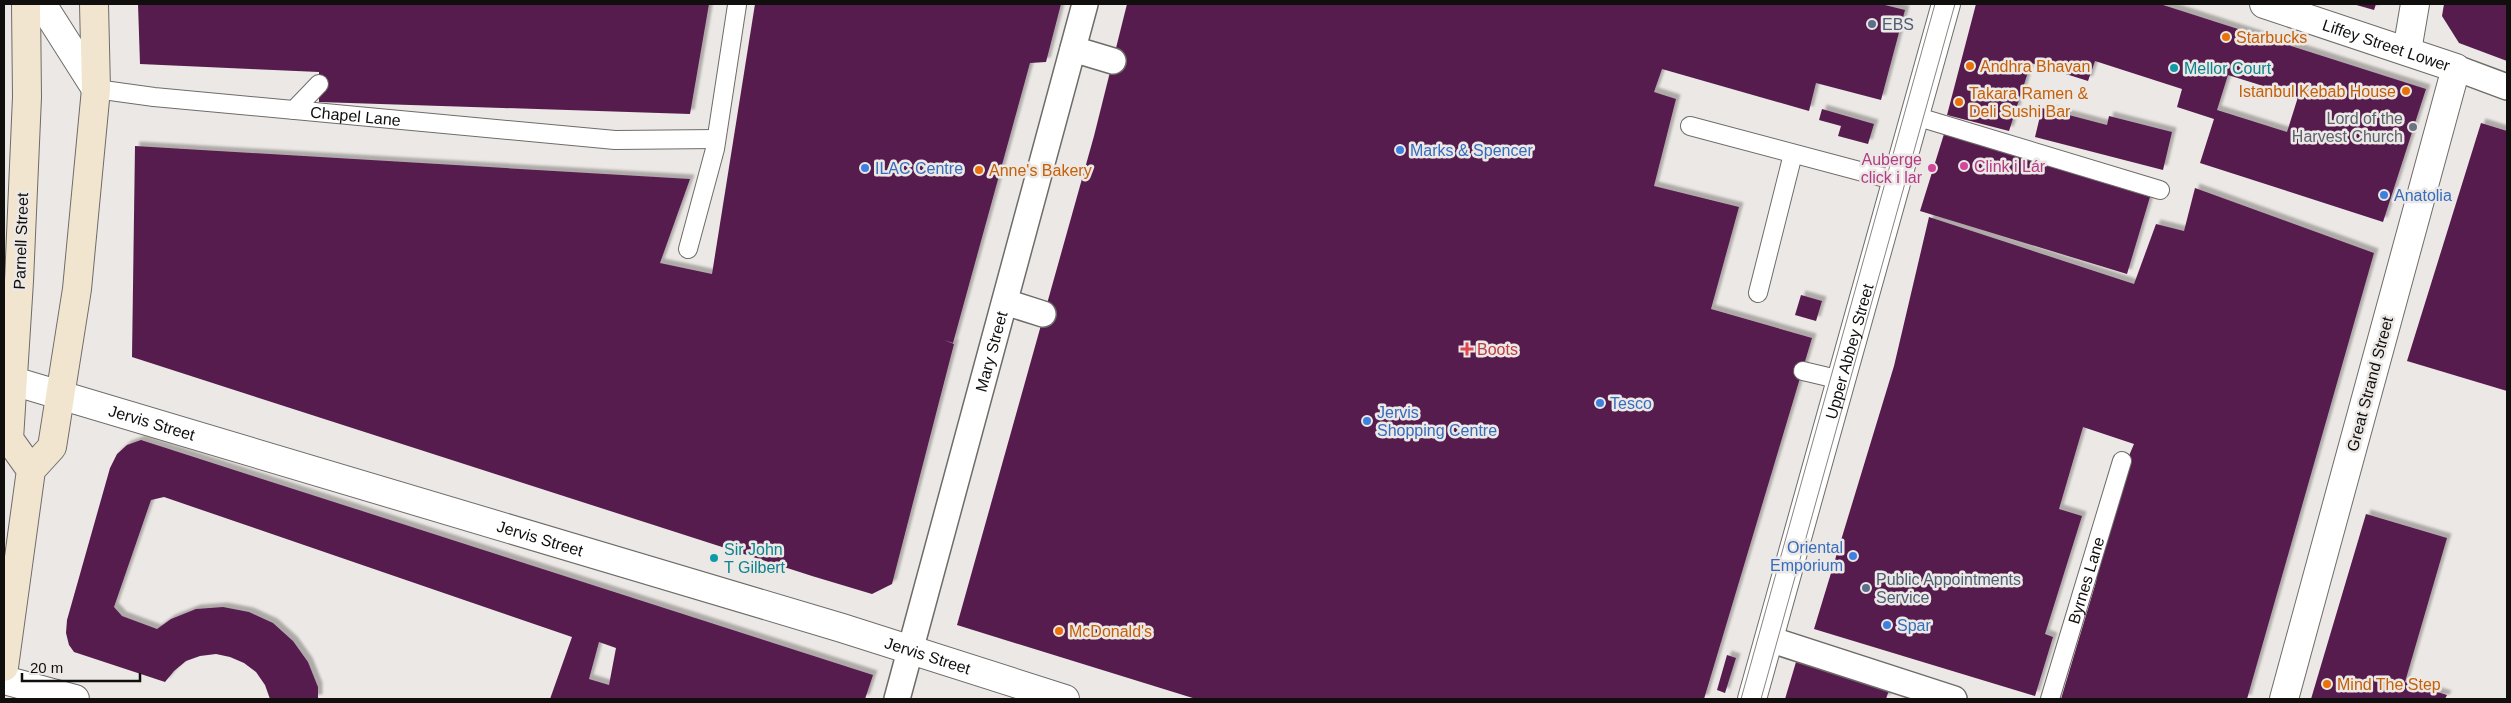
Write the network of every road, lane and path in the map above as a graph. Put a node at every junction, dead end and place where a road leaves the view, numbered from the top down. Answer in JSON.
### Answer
{"nodes":[{"id":1,"x":26,"y":4,"type":"edge"},
{"id":2,"x":42,"y":4,"type":"edge"},
{"id":3,"x":94,"y":4,"type":"edge"},
{"id":4,"x":1085,"y":4,"type":"edge"},
{"id":5,"x":1946,"y":4,"type":"edge"},
{"id":6,"x":2264,"y":4,"type":"edge"},
{"id":7,"x":2415,"y":4,"type":"edge"},
{"id":8,"x":737,"y":5,"type":"dead end"},
{"id":9,"x":1073,"y":49,"type":"junction"},
{"id":10,"x":2407,"y":51,"type":"junction"},
{"id":11,"x":1113,"y":61,"type":"dead end"},
{"id":12,"x":2456,"y":68,"type":"junction"},
{"id":13,"x":319,"y":84,"type":"dead end"},
{"id":14,"x":2507,"y":87,"type":"edge"},
{"id":15,"x":96,"y":89,"type":"junction"},
{"id":16,"x":294,"y":110,"type":"junction"},
{"id":17,"x":1915,"y":116,"type":"junction"},
{"id":18,"x":1690,"y":126,"type":"dead end"},
{"id":19,"x":716,"y":139,"type":"junction"},
{"id":20,"x":1793,"y":154,"type":"junction"},
{"id":21,"x":1897,"y":181,"type":"junction"},
{"id":22,"x":2160,"y":190,"type":"dead end"},
{"id":23,"x":688,"y":249,"type":"dead end"},
{"id":24,"x":1758,"y":293,"type":"dead end"},
{"id":25,"x":1005,"y":302,"type":"junction"},
{"id":26,"x":1043,"y":314,"type":"dead end"},
{"id":27,"x":1803,"y":371,"type":"dead end"},
{"id":28,"x":1841,"y":380,"type":"junction"},
{"id":29,"x":13,"y":382,"type":"junction"},
{"id":30,"x":60,"y":396,"type":"junction"},
{"id":31,"x":2122,"y":461,"type":"dead end"},
{"id":32,"x":31,"y":470,"type":"junction"},
{"id":33,"x":1769,"y":639,"type":"junction"},
{"id":34,"x":910,"y":649,"type":"junction"},
{"id":35,"x":4,"y":667,"type":"edge"},
{"id":36,"x":4,"y":680,"type":"edge"},
{"id":37,"x":75,"y":699,"type":"edge"},
{"id":38,"x":897,"y":699,"type":"edge"},
{"id":39,"x":1065,"y":699,"type":"edge"},
{"id":40,"x":1752,"y":699,"type":"edge"},
{"id":41,"x":1954,"y":699,"type":"edge"},
{"id":42,"x":2050,"y":699,"type":"edge"},
{"id":43,"x":2284,"y":699,"type":"edge"}],
"edges":[{"from":1,"to":29,"type":"main road","name":"Parnell Street"},
{"from":2,"to":15,"type":"street"},
{"from":3,"to":15,"type":"main road"},
{"from":4,"to":9,"type":"street","name":"Mary Street"},
{"from":5,"to":17,"type":"street","name":"Upper Abbey Street"},
{"from":6,"to":10,"type":"street","name":"Liffey Street Lower"},
{"from":7,"to":10,"type":"street"},
{"from":8,"to":19,"type":"lane"},
{"from":9,"to":11,"type":"street"},
{"from":9,"to":25,"type":"street","name":"Mary Street"},
{"from":10,"to":12,"type":"street","name":"Liffey Street Lower"},
{"from":12,"to":14,"type":"street","name":"Liffey Street Lower"},
{"from":12,"to":43,"type":"street","name":"Great Strand Street"},
{"from":13,"to":16,"type":"lane"},
{"from":15,"to":16,"type":"lane","name":"Chapel Lane"},
{"from":15,"to":30,"type":"main road"},
{"from":16,"to":19,"type":"lane","name":"Chapel Lane"},
{"from":17,"to":21,"type":"street","name":"Upper Abbey Street"},
{"from":17,"to":22,"type":"lane"},
{"from":18,"to":20,"type":"lane"},
{"from":19,"to":23,"type":"lane"},
{"from":20,"to":21,"type":"lane"},
{"from":20,"to":24,"type":"lane"},
{"from":21,"to":28,"type":"street","name":"Upper Abbey Street"},
{"from":25,"to":26,"type":"street"},
{"from":25,"to":34,"type":"street","name":"Mary Street"},
{"from":27,"to":28,"type":"lane"},
{"from":28,"to":33,"type":"street","name":"Upper Abbey Street"},
{"from":29,"to":30,"type":"street","name":"Jervis Street"},
{"from":29,"to":32,"type":"main road","name":"Parnell Street"},
{"from":30,"to":32,"type":"main road"},
{"from":30,"to":34,"type":"street","name":"Jervis Street"},
{"from":31,"to":42,"type":"lane","name":"Byrnes Lane"},
{"from":32,"to":35,"type":"main road"},
{"from":33,"to":40,"type":"street","name":"Upper Abbey Street"},
{"from":33,"to":41,"type":"street"},
{"from":34,"to":38,"type":"street","name":"Mary Street"},
{"from":34,"to":39,"type":"street","name":"Jervis Street"},
{"from":36,"to":37,"type":"street"}]}
